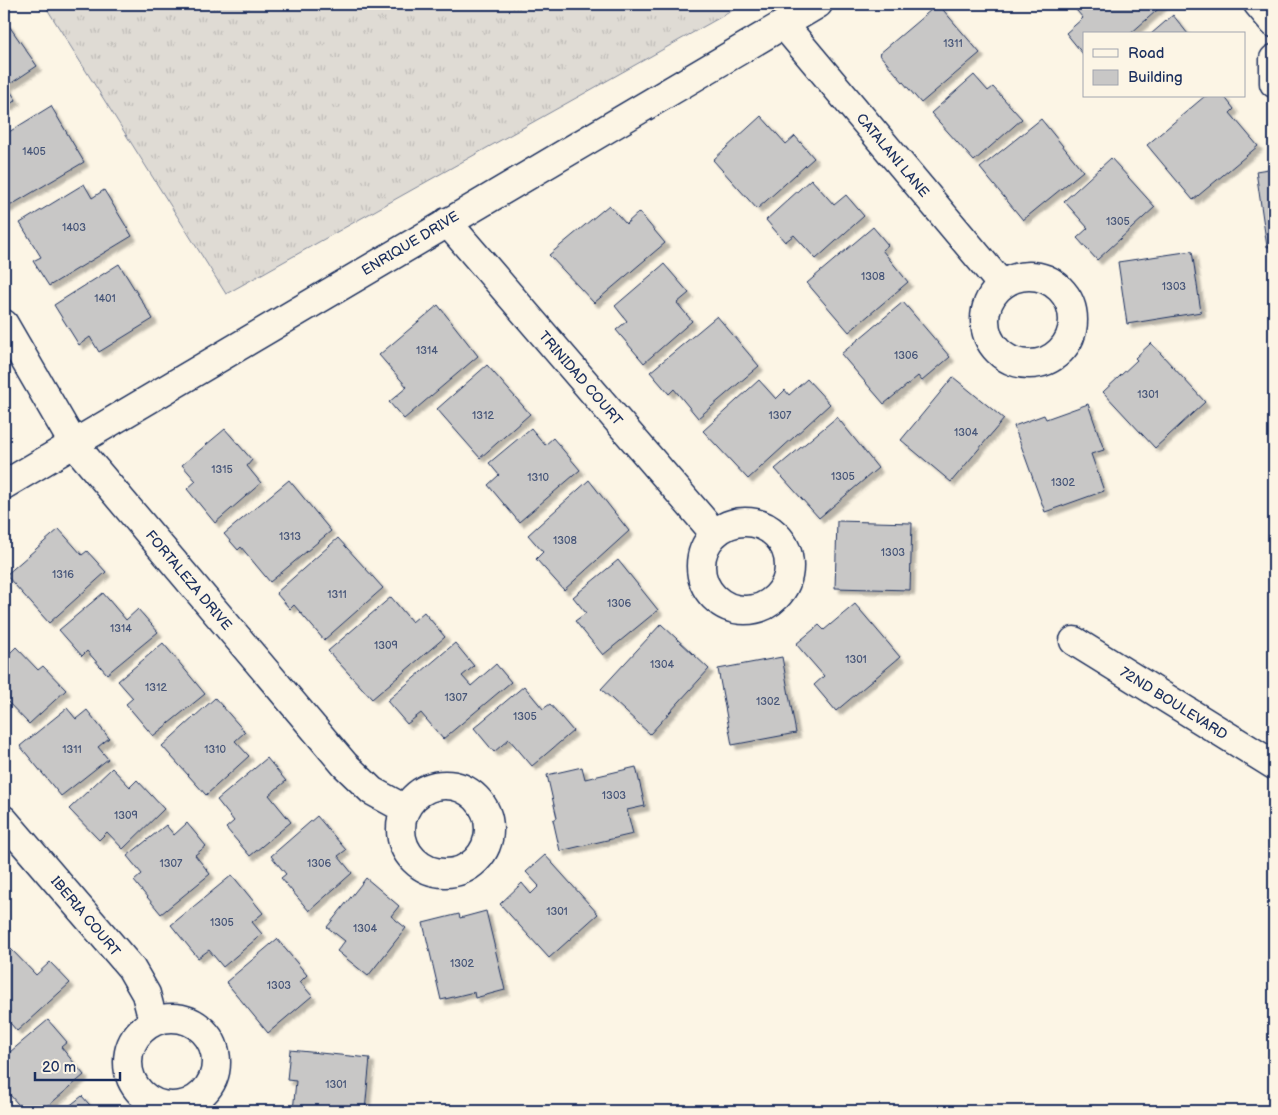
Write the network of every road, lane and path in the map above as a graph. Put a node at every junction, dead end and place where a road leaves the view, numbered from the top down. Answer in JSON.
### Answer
{"nodes":[{"id":1,"x":818,"y":4,"type":"edge"},
{"id":2,"x":1258,"y":4,"type":"edge"},
{"id":3,"x":1274,"y":23,"type":"edge"},
{"id":4,"x":784,"y":25,"type":"junction"},
{"id":5,"x":1274,"y":59,"type":"edge"},
{"id":6,"x":1274,"y":83,"type":"edge"},
{"id":7,"x":447,"y":222,"type":"junction"},
{"id":8,"x":1002,"y":285,"type":"dead end"},
{"id":9,"x":4,"y":324,"type":"edge"},
{"id":10,"x":72,"y":443,"type":"junction"},
{"id":11,"x":4,"y":485,"type":"edge"},
{"id":12,"x":714,"y":534,"type":"dead end"},
{"id":13,"x":1074,"y":641,"type":"dead end"},
{"id":14,"x":1274,"y":764,"type":"edge"},
{"id":15,"x":405,"y":809,"type":"dead end"},
{"id":16,"x":4,"y":820,"type":"edge"},
{"id":17,"x":154,"y":1021,"type":"dead end"}],
"edges":[{"from":1,"to":4,"type":"street","name":"ENRIQUE DRIVE"},
{"from":2,"to":3,"type":"street"},
{"from":4,"to":7,"type":"street","name":"ENRIQUE DRIVE"},
{"from":4,"to":8,"type":"street","name":"CATALANI LANE"},
{"from":5,"to":6,"type":"street"},
{"from":7,"to":10,"type":"street","name":"ENRIQUE DRIVE"},
{"from":7,"to":12,"type":"street","name":"TRINIDAD COURT"},
{"from":9,"to":10,"type":"street","name":"FORTALEZA DRIVE"},
{"from":10,"to":11,"type":"street","name":"ENRIQUE DRIVE"},
{"from":10,"to":15,"type":"street","name":"FORTALEZA DRIVE"},
{"from":13,"to":14,"type":"street","name":"72ND BOULEVARD"},
{"from":16,"to":17,"type":"street","name":"IBERIA COURT"}]}
